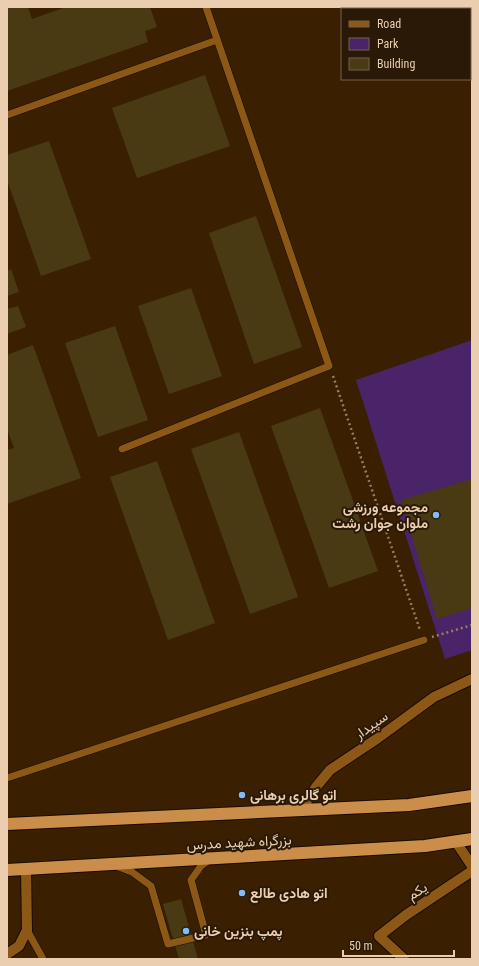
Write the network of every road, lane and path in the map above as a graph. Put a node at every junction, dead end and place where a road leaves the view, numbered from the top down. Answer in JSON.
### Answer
{"nodes":[{"id":1,"x":206,"y":7,"type":"edge"},
{"id":2,"x":217,"y":40,"type":"junction"},
{"id":3,"x":7,"y":114,"type":"edge"},
{"id":4,"x":329,"y":366,"type":"junction"},
{"id":5,"x":122,"y":449,"type":"dead end"},
{"id":6,"x":472,"y":625,"type":"edge"},
{"id":7,"x":424,"y":640,"type":"junction"},
{"id":8,"x":472,"y":679,"type":"edge"},
{"id":9,"x":7,"y":778,"type":"edge"},
{"id":10,"x":472,"y":796,"type":"edge"},
{"id":11,"x":300,"y":810,"type":"junction"},
{"id":12,"x":7,"y":824,"type":"edge"},
{"id":13,"x":472,"y":839,"type":"edge"},
{"id":14,"x":456,"y":842,"type":"junction"},
{"id":15,"x":212,"y":858,"type":"junction"},
{"id":16,"x":112,"y":864,"type":"junction"},
{"id":17,"x":472,"y":866,"type":"edge"},
{"id":18,"x":26,"y":869,"type":"junction"},
{"id":19,"x":7,"y":870,"type":"edge"},
{"id":20,"x":472,"y":870,"type":"edge"},
{"id":21,"x":27,"y":930,"type":"junction"},
{"id":22,"x":7,"y":954,"type":"edge"},
{"id":23,"x":42,"y":959,"type":"edge"},
{"id":24,"x":404,"y":959,"type":"edge"}],
"edges":[{"from":1,"to":2,"type":"lane"},
{"from":2,"to":3,"type":"lane"},
{"from":2,"to":4,"type":"lane"},
{"from":4,"to":5,"type":"lane"},
{"from":4,"to":7,"type":"path"},
{"from":6,"to":7,"type":"path"},
{"from":7,"to":9,"type":"lane"},
{"from":8,"to":11,"type":"street","name":"سپیدار"},
{"from":10,"to":11,"type":"highway","name":"بزرگراه شهید مدرس"},
{"from":11,"to":12,"type":"highway","name":"بزرگراه شهید مدرس"},
{"from":13,"to":14,"type":"highway","name":"بزرگراه شهید مدرس"},
{"from":14,"to":15,"type":"highway","name":"بزرگراه شهید مدرس"},
{"from":14,"to":17,"type":"street"},
{"from":15,"to":16,"type":"highway","name":"بزرگراه شهید مدرس"},
{"from":15,"to":16,"type":"lane"},
{"from":16,"to":18,"type":"highway","name":"بزرگراه شهید مدرس"},
{"from":18,"to":19,"type":"highway","name":"بزرگراه شهید مدرس"},
{"from":18,"to":21,"type":"street"},
{"from":20,"to":24,"type":"street","name":"یکم"},
{"from":21,"to":22,"type":"street"},
{"from":21,"to":23,"type":"lane"}]}
